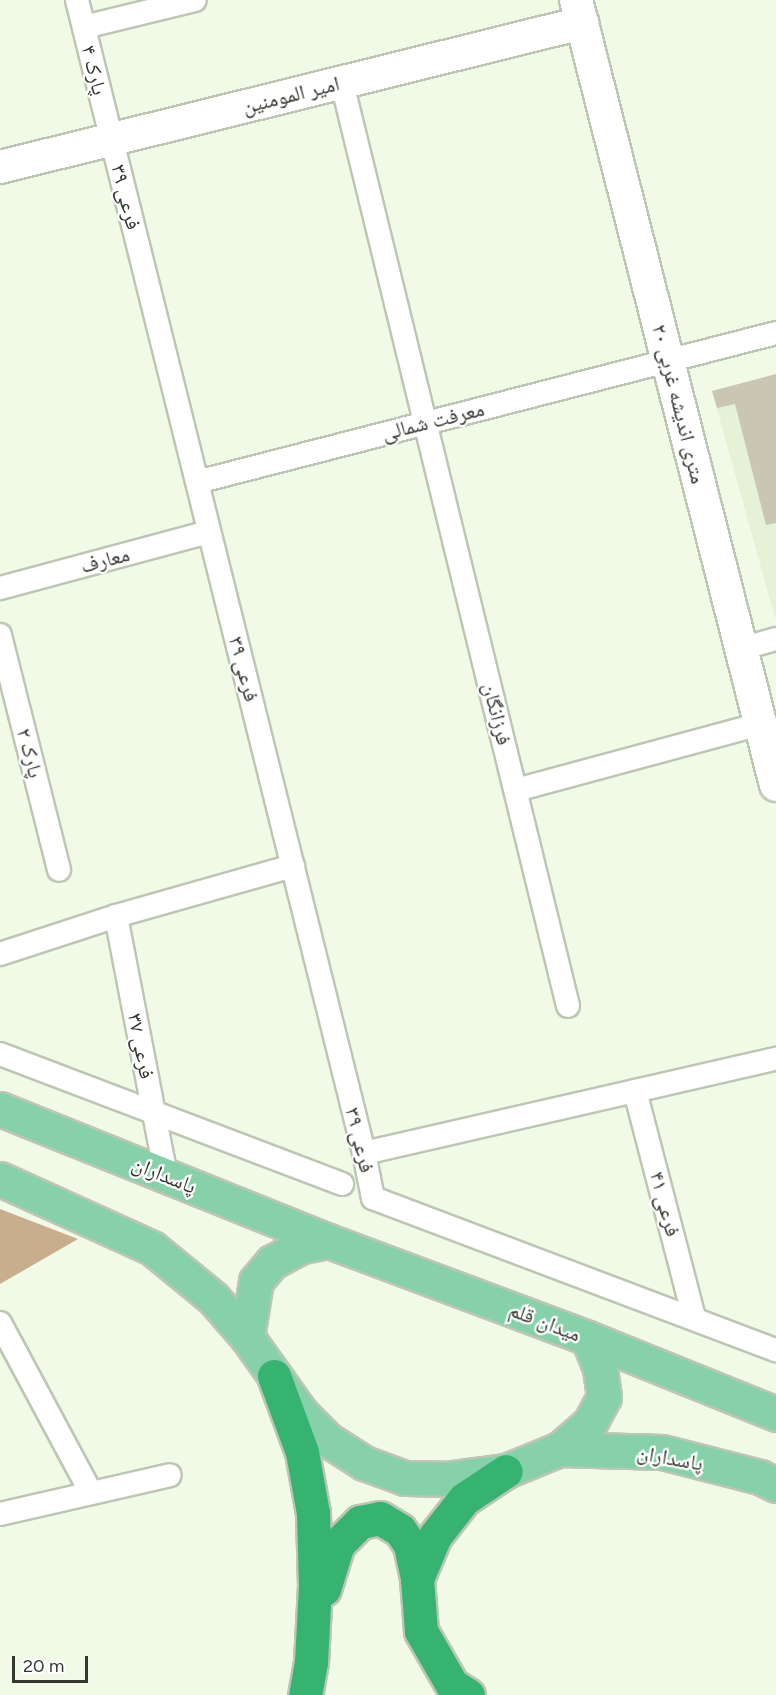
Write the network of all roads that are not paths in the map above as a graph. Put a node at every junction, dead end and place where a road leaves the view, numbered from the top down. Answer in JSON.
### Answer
{"nodes":[{"id":1,"x":77,"y":0,"type":"edge"},
{"id":2,"x":195,"y":0,"type":"edge"},
{"id":3,"x":579,"y":12,"type":"edge"},
{"id":4,"x":84,"y":27,"type":"junction"},
{"id":5,"x":342,"y":83,"type":"junction"},
{"id":6,"x":112,"y":140,"type":"junction"},
{"id":7,"x":0,"y":167,"type":"edge"},
{"id":8,"x":776,"y":333,"type":"edge"},
{"id":9,"x":668,"y":361,"type":"junction"},
{"id":10,"x":425,"y":423,"type":"junction"},
{"id":11,"x":197,"y":482,"type":"junction"},
{"id":12,"x":209,"y":531,"type":"junction"},
{"id":13,"x":0,"y":588,"type":"edge"},
{"id":14,"x":0,"y":635,"type":"edge"},
{"id":15,"x":776,"y":639,"type":"edge"},
{"id":16,"x":741,"y":649,"type":"junction"},
{"id":17,"x":760,"y":724,"type":"junction"},
{"id":18,"x":776,"y":785,"type":"edge"},
{"id":19,"x":516,"y":790,"type":"junction"},
{"id":20,"x":293,"y":866,"type":"junction"},
{"id":21,"x":59,"y":870,"type":"dead end"},
{"id":22,"x":116,"y":916,"type":"junction"},
{"id":23,"x":0,"y":954,"type":"edge"},
{"id":24,"x":568,"y":1006,"type":"dead end"},
{"id":25,"x":0,"y":1054,"type":"edge"},
{"id":26,"x":776,"y":1059,"type":"edge"},
{"id":27,"x":635,"y":1091,"type":"junction"},
{"id":28,"x":0,"y":1109,"type":"edge"},
{"id":29,"x":153,"y":1112,"type":"junction"},
{"id":30,"x":364,"y":1153,"type":"junction"},
{"id":31,"x":166,"y":1175,"type":"junction"},
{"id":32,"x":0,"y":1179,"type":"edge"},
{"id":33,"x":342,"y":1184,"type":"dead end"},
{"id":34,"x":328,"y":1241,"type":"junction"},
{"id":35,"x":694,"y":1318,"type":"junction"},
{"id":36,"x":0,"y":1323,"type":"edge"},
{"id":37,"x":247,"y":1337,"type":"junction"},
{"id":38,"x":588,"y":1338,"type":"junction"},
{"id":39,"x":776,"y":1350,"type":"edge"},
{"id":40,"x":274,"y":1376,"type":"junction"},
{"id":41,"x":776,"y":1413,"type":"edge"},
{"id":42,"x":560,"y":1449,"type":"junction"},
{"id":43,"x":506,"y":1471,"type":"junction"},
{"id":44,"x":170,"y":1474,"type":"dead end"},
{"id":45,"x":776,"y":1485,"type":"edge"},
{"id":46,"x":91,"y":1493,"type":"junction"},
{"id":47,"x":0,"y":1514,"type":"edge"},
{"id":48,"x":417,"y":1579,"type":"junction"},
{"id":49,"x":314,"y":1611,"type":"junction"},
{"id":50,"x":306,"y":1695,"type":"edge"},
{"id":51,"x":468,"y":1695,"type":"edge"}],
"edges":[{"from":1,"to":4,"type":"street","name":"پارک ۴"},
{"from":2,"to":4,"type":"street"},
{"from":3,"to":5,"type":"street","name":"امیر المومنین"},
{"from":3,"to":9,"type":"street","name":"۲۰ متری اندیشه غربی"},
{"from":4,"to":6,"type":"street","name":"پارک ۴"},
{"from":5,"to":6,"type":"street","name":"امیر المومنین"},
{"from":5,"to":10,"type":"street","name":"فرزانگان"},
{"from":6,"to":7,"type":"street","name":"امیر المومنین"},
{"from":6,"to":11,"type":"street","name":"فرعی ۳۹"},
{"from":8,"to":9,"type":"street","name":"معرفت شمالی"},
{"from":9,"to":10,"type":"street","name":"معرفت شمالی"},
{"from":9,"to":16,"type":"street","name":"۲۰ متری اندیشه غربی"},
{"from":10,"to":11,"type":"street","name":"معرفت شمالی"},
{"from":10,"to":19,"type":"street","name":"فرزانگان"},
{"from":11,"to":12,"type":"street","name":"فرعی ۳۹"},
{"from":12,"to":13,"type":"street","name":"معارف"},
{"from":12,"to":20,"type":"street","name":"فرعی ۳۹"},
{"from":14,"to":21,"type":"street","name":"پارک ۲"},
{"from":15,"to":16,"type":"street"},
{"from":16,"to":17,"type":"street","name":"۲۰ متری اندیشه غربی"},
{"from":17,"to":18,"type":"street","name":"۲۰ متری اندیشه غربی"},
{"from":17,"to":19,"type":"street"},
{"from":19,"to":24,"type":"street","name":"فرزانگان"},
{"from":20,"to":22,"type":"street"},
{"from":20,"to":30,"type":"street","name":"فرعی ۳۹"},
{"from":22,"to":23,"type":"street"},
{"from":22,"to":29,"type":"street","name":"فرعی ۳۷"},
{"from":25,"to":29,"type":"street"},
{"from":26,"to":27,"type":"street"},
{"from":27,"to":30,"type":"street"},
{"from":27,"to":35,"type":"street","name":"فرعی ۴۱"},
{"from":28,"to":31,"type":"main road","name":"پاسداران"},
{"from":29,"to":31,"type":"street","name":"فرعی ۳۷"},
{"from":29,"to":33,"type":"street"},
{"from":30,"to":35,"type":"street","name":"فرعی ۳۹"},
{"from":31,"to":34,"type":"main road","name":"پاسداران"},
{"from":32,"to":37,"type":"main road"},
{"from":34,"to":37,"type":"main road"},
{"from":34,"to":38,"type":"main road","name":"میدان قلم"},
{"from":35,"to":39,"type":"street"},
{"from":36,"to":46,"type":"street"},
{"from":37,"to":40,"type":"main road","name":"میدان قلم"},
{"from":38,"to":41,"type":"main road"},
{"from":38,"to":42,"type":"main road","name":"میدان قلم"},
{"from":40,"to":43,"type":"main road","name":"میدان قلم"},
{"from":40,"to":49,"type":"highway"},
{"from":42,"to":43,"type":"main road","name":"میدان قلم"},
{"from":42,"to":45,"type":"main road","name":"پاسداران"},
{"from":43,"to":48,"type":"highway"},
{"from":44,"to":46,"type":"street"},
{"from":46,"to":47,"type":"street"},
{"from":48,"to":49,"type":"highway"},
{"from":48,"to":51,"type":"highway"},
{"from":49,"to":50,"type":"highway"}]}
